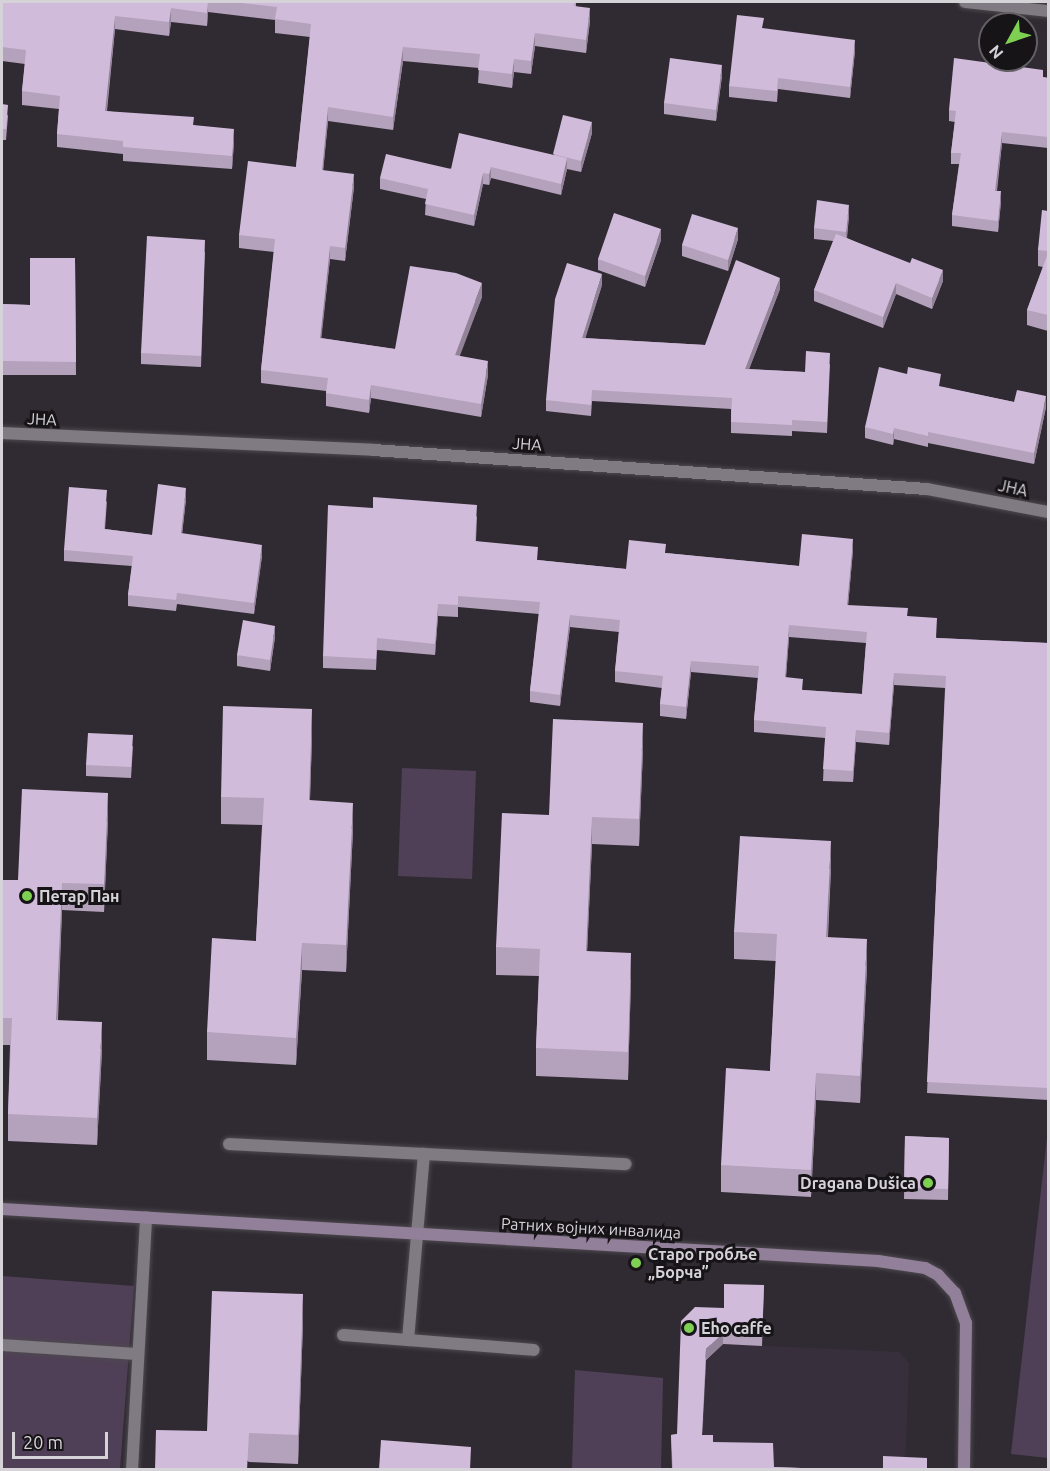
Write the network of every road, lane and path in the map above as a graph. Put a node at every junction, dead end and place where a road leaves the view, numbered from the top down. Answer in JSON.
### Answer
{"nodes":[{"id":1,"x":965,"y":2,"type":"edge"},
{"id":2,"x":1048,"y":11,"type":"edge"},
{"id":3,"x":2,"y":433,"type":"edge"},
{"id":4,"x":1048,"y":512,"type":"edge"},
{"id":5,"x":230,"y":1144,"type":"dead end"},
{"id":6,"x":424,"y":1154,"type":"junction"},
{"id":7,"x":625,"y":1164,"type":"dead end"},
{"id":8,"x":2,"y":1209,"type":"edge"},
{"id":9,"x":146,"y":1217,"type":"junction"},
{"id":10,"x":417,"y":1234,"type":"junction"},
{"id":11,"x":344,"y":1335,"type":"dead end"},
{"id":12,"x":408,"y":1340,"type":"junction"},
{"id":13,"x":2,"y":1345,"type":"edge"},
{"id":14,"x":534,"y":1350,"type":"dead end"},
{"id":15,"x":137,"y":1354,"type":"junction"},
{"id":16,"x":132,"y":1470,"type":"edge"},
{"id":17,"x":964,"y":1470,"type":"edge"}],
"edges":[{"from":1,"to":2,"type":"street"},
{"from":3,"to":4,"type":"street","name":"ЈНА"},
{"from":5,"to":6,"type":"street"},
{"from":6,"to":7,"type":"street"},
{"from":6,"to":10,"type":"street"},
{"from":8,"to":9,"type":"street","name":"Ратних војних инвалида"},
{"from":9,"to":10,"type":"street","name":"Ратних војних инвалида"},
{"from":9,"to":15,"type":"street"},
{"from":10,"to":12,"type":"street"},
{"from":10,"to":17,"type":"street","name":"Ратних војних инвалида"},
{"from":11,"to":12,"type":"street"},
{"from":12,"to":14,"type":"street"},
{"from":13,"to":15,"type":"street"},
{"from":15,"to":16,"type":"street"}]}
